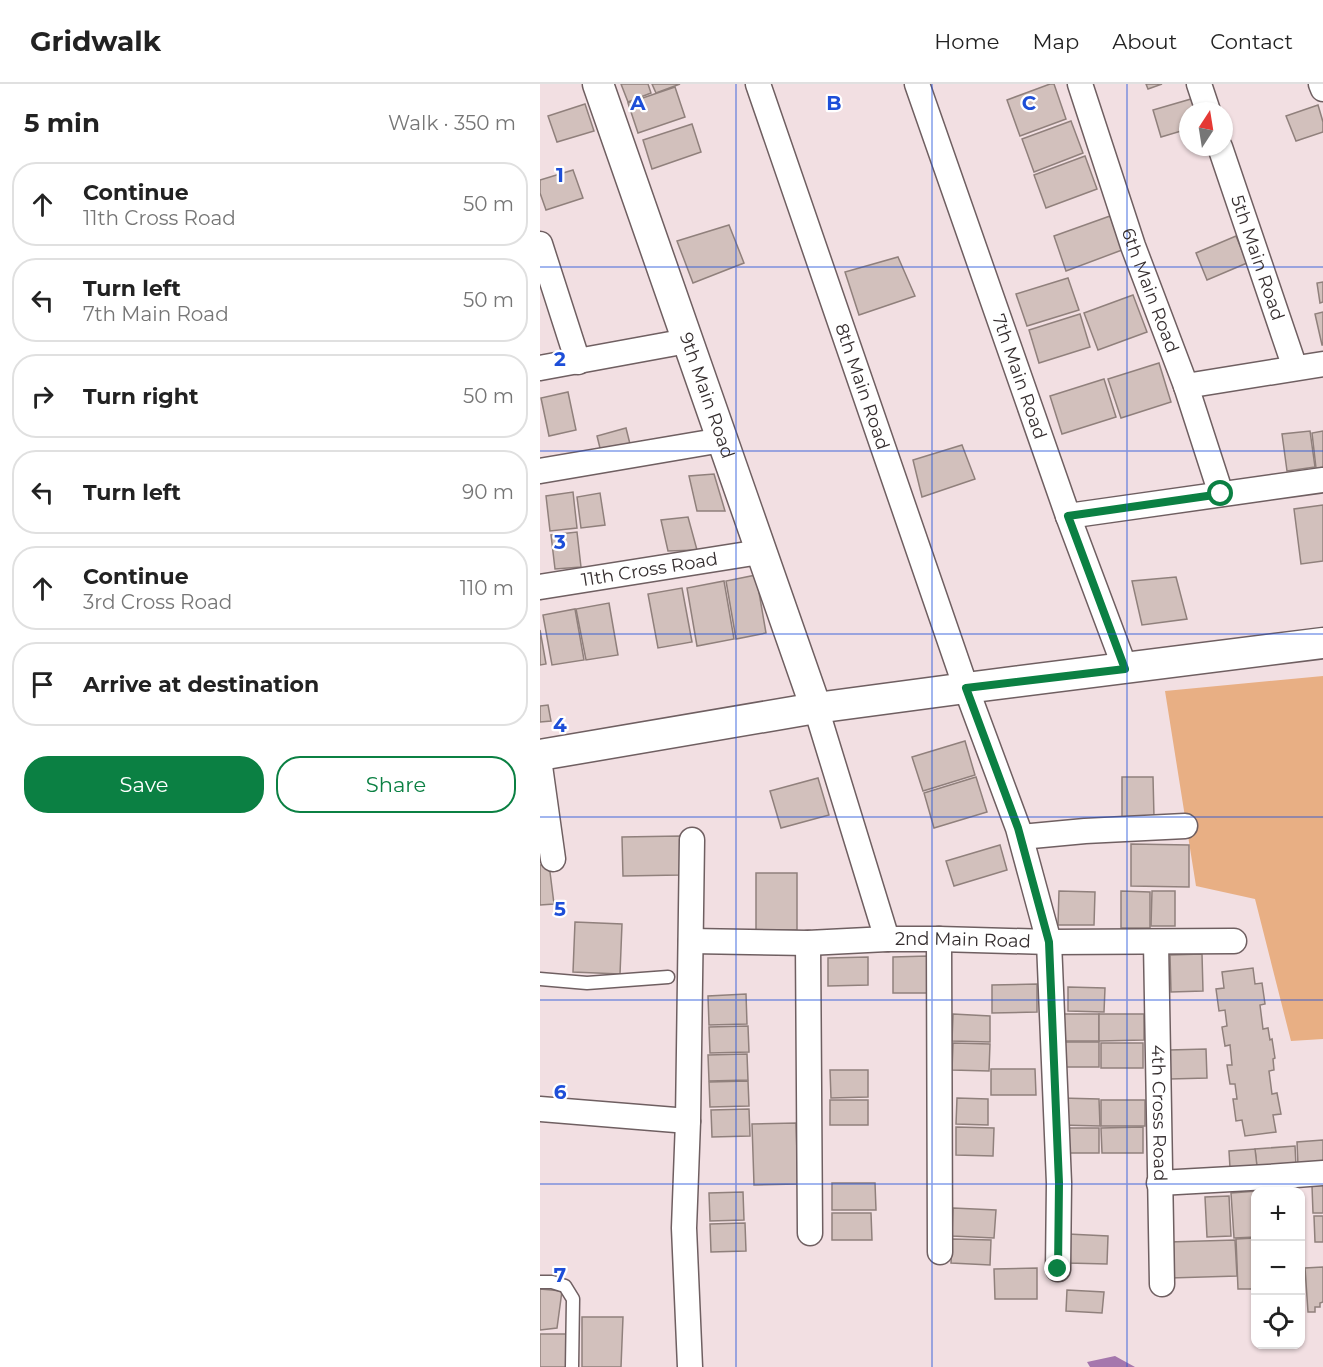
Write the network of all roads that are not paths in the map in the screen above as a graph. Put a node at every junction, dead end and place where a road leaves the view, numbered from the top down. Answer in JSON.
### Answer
{"nodes":[{"id":1,"x":598,"y":84,"type":"edge"},
{"id":2,"x":758,"y":84,"type":"edge"},
{"id":3,"x":917,"y":84,"type":"edge"},
{"id":4,"x":1080,"y":84,"type":"edge"},
{"id":5,"x":1199,"y":84,"type":"edge"},
{"id":6,"x":1321,"y":84,"type":"edge"},
{"id":7,"x":1323,"y":89,"type":"edge"},
{"id":8,"x":1205,"y":102,"type":"edge"},
{"id":9,"x":1223,"y":156,"type":"edge"},
{"id":10,"x":542,"y":257,"type":"edge"},
{"id":11,"x":687,"y":341,"type":"junction"},
{"id":12,"x":578,"y":362,"type":"junction"},
{"id":13,"x":1323,"y":364,"type":"edge"},
{"id":14,"x":540,"y":368,"type":"edge"},
{"id":15,"x":1295,"y":368,"type":"junction"},
{"id":16,"x":1186,"y":386,"type":"junction"},
{"id":17,"x":722,"y":440,"type":"junction"},
{"id":18,"x":540,"y":471,"type":"edge"},
{"id":19,"x":1323,"y":480,"type":"edge"},
{"id":20,"x":1221,"y":494,"type":"junction"},
{"id":21,"x":1068,"y":516,"type":"junction"},
{"id":22,"x":760,"y":552,"type":"junction"},
{"id":23,"x":540,"y":587,"type":"edge"},
{"id":24,"x":1323,"y":643,"type":"edge"},
{"id":25,"x":1125,"y":669,"type":"junction"},
{"id":26,"x":966,"y":688,"type":"junction"},
{"id":27,"x":816,"y":708,"type":"junction"},
{"id":28,"x":540,"y":755,"type":"edge"},
{"id":29,"x":540,"y":766,"type":"edge"},
{"id":30,"x":1185,"y":826,"type":"dead end"},
{"id":31,"x":1021,"y":837,"type":"junction"},
{"id":32,"x":693,"y":840,"type":"dead end"},
{"id":33,"x":553,"y":859,"type":"dead end"},
{"id":34,"x":886,"y":939,"type":"junction"},
{"id":35,"x":939,"y":939,"type":"junction"},
{"id":36,"x":691,"y":941,"type":"junction"},
{"id":37,"x":1234,"y":941,"type":"dead end"},
{"id":38,"x":1049,"y":942,"type":"junction"},
{"id":39,"x":1156,"y":942,"type":"junction"},
{"id":40,"x":808,"y":943,"type":"junction"},
{"id":41,"x":668,"y":977,"type":"dead end"},
{"id":42,"x":540,"y":979,"type":"edge"},
{"id":43,"x":540,"y":1109,"type":"edge"},
{"id":44,"x":688,"y":1120,"type":"junction"},
{"id":45,"x":1323,"y":1173,"type":"edge"},
{"id":46,"x":1159,"y":1183,"type":"junction"},
{"id":47,"x":1269,"y":1184,"type":"edge"},
{"id":48,"x":810,"y":1233,"type":"dead end"},
{"id":49,"x":940,"y":1252,"type":"dead end"},
{"id":50,"x":1058,"y":1269,"type":"dead end"},
{"id":51,"x":540,"y":1282,"type":"edge"},
{"id":52,"x":1162,"y":1284,"type":"dead end"},
{"id":53,"x":572,"y":1367,"type":"edge"},
{"id":54,"x":690,"y":1367,"type":"edge"}],
"edges":[{"from":1,"to":11,"type":"street","name":"9th Main Road"},
{"from":2,"to":26,"type":"street","name":"8th Main Road"},
{"from":3,"to":21,"type":"street","name":"7th Main Road"},
{"from":4,"to":16,"type":"street","name":"6th Main Road"},
{"from":5,"to":8,"type":"street"},
{"from":6,"to":7,"type":"street"},
{"from":9,"to":15,"type":"street","name":"5th Main Road"},
{"from":10,"to":12,"type":"street"},
{"from":11,"to":12,"type":"street"},
{"from":11,"to":17,"type":"street","name":"9th Main Road"},
{"from":12,"to":14,"type":"street"},
{"from":13,"to":15,"type":"street"},
{"from":15,"to":16,"type":"street"},
{"from":16,"to":20,"type":"street","name":"6th Main Road"},
{"from":17,"to":18,"type":"street"},
{"from":17,"to":22,"type":"street","name":"9th Main Road"},
{"from":19,"to":20,"type":"street"},
{"from":20,"to":21,"type":"street"},
{"from":21,"to":25,"type":"street","name":"7th Main Road"},
{"from":22,"to":23,"type":"street","name":"11th Cross Road"},
{"from":22,"to":27,"type":"street","name":"9th Main Road"},
{"from":24,"to":25,"type":"street"},
{"from":25,"to":26,"type":"street"},
{"from":26,"to":27,"type":"street"},
{"from":26,"to":31,"type":"street","name":"8th Main Road"},
{"from":27,"to":28,"type":"street"},
{"from":27,"to":34,"type":"street"},
{"from":29,"to":33,"type":"street"},
{"from":30,"to":31,"type":"street"},
{"from":31,"to":38,"type":"street","name":"8th Main Road"},
{"from":32,"to":36,"type":"street"},
{"from":34,"to":35,"type":"street","name":"2nd Main Road"},
{"from":34,"to":40,"type":"street","name":"2nd Main Road"},
{"from":35,"to":38,"type":"street","name":"2nd Main Road"},
{"from":35,"to":49,"type":"street"},
{"from":36,"to":40,"type":"street","name":"2nd Main Road"},
{"from":36,"to":44,"type":"street"},
{"from":37,"to":39,"type":"street","name":"2nd Main Road"},
{"from":38,"to":39,"type":"street","name":"2nd Main Road"},
{"from":38,"to":50,"type":"street","name":"8th Main Road"},
{"from":39,"to":46,"type":"street","name":"4th Cross Road"},
{"from":40,"to":48,"type":"street"},
{"from":41,"to":42,"type":"lane"},
{"from":43,"to":44,"type":"street"},
{"from":44,"to":54,"type":"street"},
{"from":45,"to":47,"type":"street"},
{"from":46,"to":47,"type":"street"},
{"from":46,"to":52,"type":"street","name":"4th Cross Road"},
{"from":51,"to":53,"type":"lane"}]}
